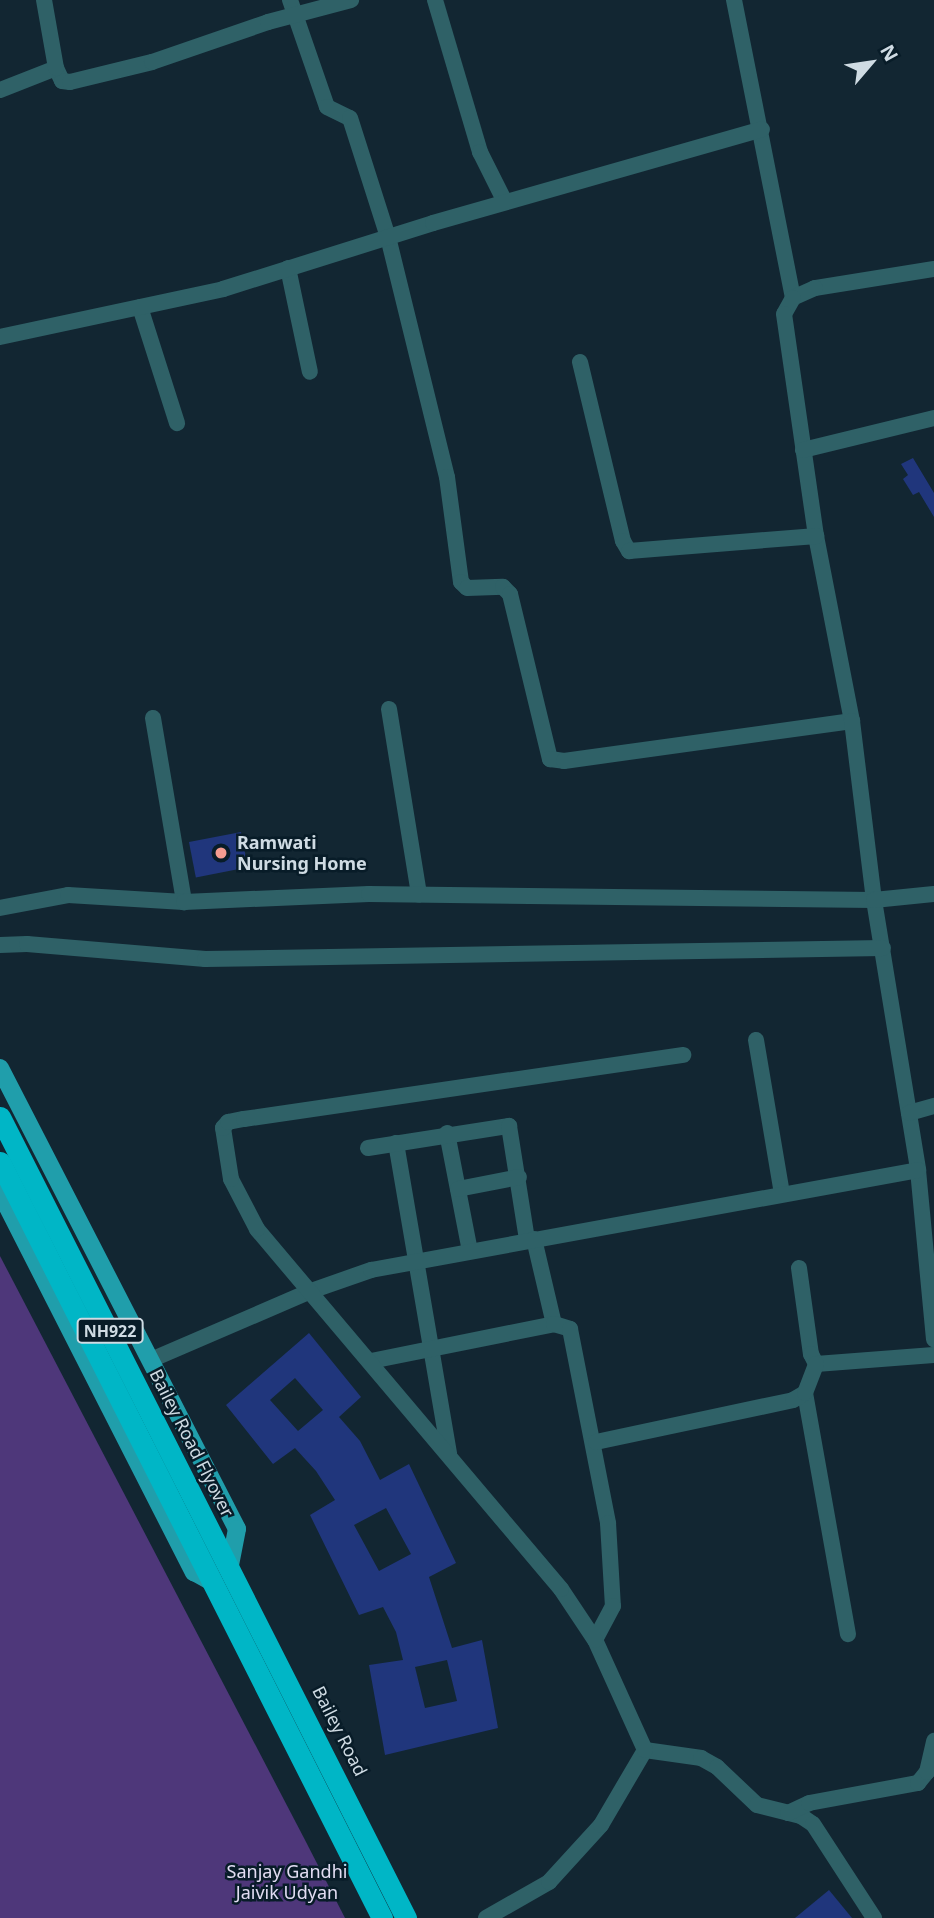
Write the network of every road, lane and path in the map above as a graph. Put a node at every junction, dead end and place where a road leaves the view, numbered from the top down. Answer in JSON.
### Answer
{"nodes":[{"id":1,"x":44,"y":0,"type":"edge"},
{"id":2,"x":289,"y":0,"type":"edge"},
{"id":3,"x":351,"y":0,"type":"edge"},
{"id":4,"x":435,"y":0,"type":"edge"},
{"id":5,"x":734,"y":0,"type":"edge"},
{"id":6,"x":295,"y":18,"type":"junction"},
{"id":7,"x":56,"y":68,"type":"junction"},
{"id":8,"x":0,"y":90,"type":"edge"},
{"id":9,"x":762,"y":129,"type":"junction"},
{"id":10,"x":505,"y":202,"type":"junction"},
{"id":11,"x":388,"y":237,"type":"junction"},
{"id":12,"x":288,"y":268,"type":"junction"},
{"id":13,"x":934,"y":269,"type":"edge"},
{"id":14,"x":793,"y":298,"type":"junction"},
{"id":15,"x":140,"y":307,"type":"junction"},
{"id":16,"x":0,"y":337,"type":"edge"},
{"id":17,"x":580,"y":362,"type":"dead end"},
{"id":18,"x":310,"y":372,"type":"dead end"},
{"id":19,"x":934,"y":418,"type":"edge"},
{"id":20,"x":177,"y":423,"type":"dead end"},
{"id":21,"x":803,"y":450,"type":"junction"},
{"id":22,"x":816,"y":536,"type":"junction"},
{"id":23,"x":389,"y":709,"type":"dead end"},
{"id":24,"x":153,"y":718,"type":"dead end"},
{"id":25,"x":852,"y":721,"type":"junction"},
{"id":26,"x":934,"y":894,"type":"edge"},
{"id":27,"x":419,"y":895,"type":"junction"},
{"id":28,"x":874,"y":900,"type":"junction"},
{"id":29,"x":184,"y":902,"type":"junction"},
{"id":30,"x":0,"y":908,"type":"edge"},
{"id":31,"x":0,"y":945,"type":"edge"},
{"id":32,"x":883,"y":948,"type":"junction"},
{"id":33,"x":756,"y":1040,"type":"dead end"},
{"id":34,"x":683,"y":1055,"type":"dead end"},
{"id":35,"x":0,"y":1068,"type":"edge"},
{"id":36,"x":934,"y":1106,"type":"edge"},
{"id":37,"x":909,"y":1113,"type":"junction"},
{"id":38,"x":0,"y":1117,"type":"edge"},
{"id":39,"x":447,"y":1133,"type":"junction"},
{"id":40,"x":396,"y":1143,"type":"junction"},
{"id":41,"x":368,"y":1148,"type":"dead end"},
{"id":42,"x":0,"y":1162,"type":"edge"},
{"id":43,"x":918,"y":1170,"type":"junction"},
{"id":44,"x":519,"y":1177,"type":"junction"},
{"id":45,"x":458,"y":1189,"type":"junction"},
{"id":46,"x":0,"y":1192,"type":"edge"},
{"id":47,"x":782,"y":1194,"type":"junction"},
{"id":48,"x":530,"y":1240,"type":"junction"},
{"id":49,"x":470,"y":1251,"type":"junction"},
{"id":50,"x":419,"y":1260,"type":"junction"},
{"id":51,"x":799,"y":1268,"type":"dead end"},
{"id":52,"x":311,"y":1291,"type":"junction"},
{"id":53,"x":554,"y":1324,"type":"junction"},
{"id":54,"x":934,"y":1339,"type":"edge"},
{"id":55,"x":435,"y":1349,"type":"junction"},
{"id":56,"x":934,"y":1354,"type":"edge"},
{"id":57,"x":153,"y":1360,"type":"junction"},
{"id":58,"x":371,"y":1361,"type":"junction"},
{"id":59,"x":816,"y":1364,"type":"junction"},
{"id":60,"x":805,"y":1392,"type":"junction"},
{"id":61,"x":596,"y":1443,"type":"junction"},
{"id":62,"x":450,"y":1455,"type":"junction"},
{"id":63,"x":230,"y":1566,"type":"junction"},
{"id":64,"x":212,"y":1582,"type":"junction"},
{"id":65,"x":848,"y":1634,"type":"dead end"},
{"id":66,"x":595,"y":1640,"type":"junction"},
{"id":67,"x":934,"y":1741,"type":"edge"},
{"id":68,"x":645,"y":1750,"type":"junction"},
{"id":69,"x":788,"y":1812,"type":"junction"},
{"id":70,"x":382,"y":1918,"type":"edge"},
{"id":71,"x":406,"y":1918,"type":"edge"},
{"id":72,"x":486,"y":1918,"type":"edge"},
{"id":73,"x":874,"y":1918,"type":"edge"}],
"edges":[{"from":1,"to":7,"type":"street"},
{"from":2,"to":6,"type":"street"},
{"from":3,"to":6,"type":"street"},
{"from":4,"to":10,"type":"street"},
{"from":5,"to":9,"type":"street"},
{"from":6,"to":7,"type":"street"},
{"from":6,"to":11,"type":"street"},
{"from":7,"to":8,"type":"street"},
{"from":9,"to":10,"type":"street"},
{"from":9,"to":14,"type":"street"},
{"from":10,"to":11,"type":"street"},
{"from":11,"to":12,"type":"street"},
{"from":11,"to":25,"type":"street"},
{"from":12,"to":15,"type":"street"},
{"from":12,"to":18,"type":"street"},
{"from":13,"to":14,"type":"street"},
{"from":14,"to":21,"type":"street"},
{"from":15,"to":16,"type":"street"},
{"from":15,"to":20,"type":"street"},
{"from":17,"to":22,"type":"street"},
{"from":19,"to":21,"type":"street"},
{"from":21,"to":22,"type":"street"},
{"from":22,"to":25,"type":"street"},
{"from":23,"to":27,"type":"street"},
{"from":24,"to":29,"type":"street"},
{"from":25,"to":28,"type":"street"},
{"from":26,"to":28,"type":"street"},
{"from":27,"to":28,"type":"street"},
{"from":27,"to":29,"type":"street"},
{"from":28,"to":32,"type":"street"},
{"from":29,"to":30,"type":"street"},
{"from":31,"to":32,"type":"street"},
{"from":32,"to":37,"type":"street"},
{"from":33,"to":47,"type":"street"},
{"from":34,"to":52,"type":"street"},
{"from":35,"to":57,"type":"main road"},
{"from":36,"to":37,"type":"street"},
{"from":37,"to":43,"type":"street"},
{"from":38,"to":63,"type":"highway","name":"Bailey Road Flyover","number":"NH922"},
{"from":39,"to":40,"type":"street"},
{"from":39,"to":44,"type":"street"},
{"from":39,"to":45,"type":"street"},
{"from":40,"to":41,"type":"street"},
{"from":40,"to":50,"type":"street"},
{"from":42,"to":64,"type":"highway","number":"NH922"},
{"from":43,"to":47,"type":"street"},
{"from":43,"to":54,"type":"street"},
{"from":44,"to":45,"type":"street"},
{"from":44,"to":48,"type":"street"},
{"from":45,"to":49,"type":"street"},
{"from":46,"to":64,"type":"main road"},
{"from":47,"to":48,"type":"street"},
{"from":48,"to":49,"type":"street"},
{"from":48,"to":53,"type":"street"},
{"from":49,"to":50,"type":"street"},
{"from":50,"to":52,"type":"street"},
{"from":50,"to":55,"type":"street"},
{"from":51,"to":59,"type":"street"},
{"from":52,"to":57,"type":"street"},
{"from":52,"to":58,"type":"street"},
{"from":53,"to":55,"type":"street"},
{"from":53,"to":61,"type":"street"},
{"from":55,"to":58,"type":"street"},
{"from":55,"to":62,"type":"street"},
{"from":56,"to":59,"type":"street"},
{"from":57,"to":63,"type":"main road"},
{"from":58,"to":62,"type":"street"},
{"from":59,"to":60,"type":"street"},
{"from":60,"to":61,"type":"street"},
{"from":60,"to":65,"type":"street"},
{"from":61,"to":66,"type":"street"},
{"from":62,"to":66,"type":"street"},
{"from":63,"to":71,"type":"highway","name":"Bailey Road","number":"NH922"},
{"from":64,"to":70,"type":"highway","number":"NH922"},
{"from":66,"to":68,"type":"street"},
{"from":67,"to":69,"type":"street"},
{"from":68,"to":69,"type":"street"},
{"from":68,"to":72,"type":"street"},
{"from":69,"to":73,"type":"street"}]}
